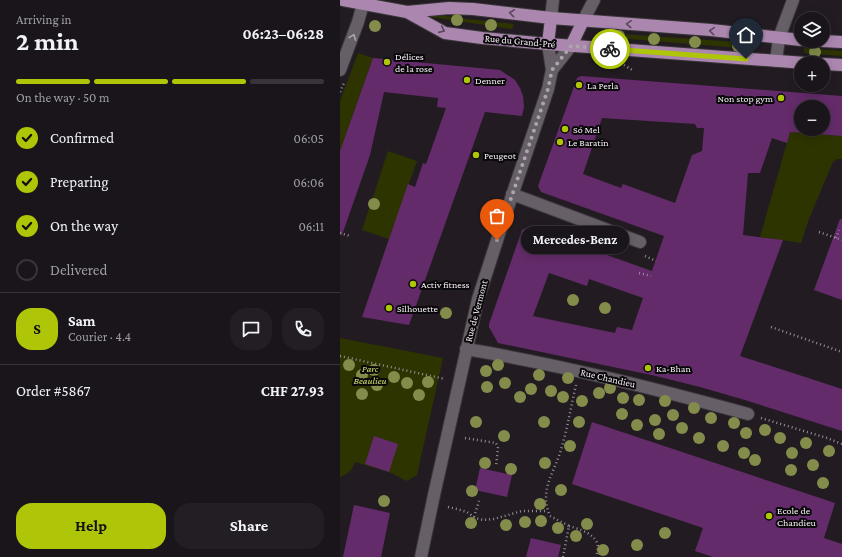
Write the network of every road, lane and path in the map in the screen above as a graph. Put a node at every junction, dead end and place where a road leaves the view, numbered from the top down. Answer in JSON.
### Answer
{"nodes":[{"id":1,"x":343,"y":0,"type":"edge"},
{"id":2,"x":553,"y":0,"type":"edge"},
{"id":3,"x":594,"y":0,"type":"edge"},
{"id":4,"x":793,"y":0,"type":"edge"},
{"id":5,"x":362,"y":4,"type":"junction"},
{"id":6,"x":408,"y":12,"type":"junction"},
{"id":7,"x":551,"y":18,"type":"junction"},
{"id":8,"x":584,"y":21,"type":"junction"},
{"id":9,"x":779,"y":38,"type":"junction"},
{"id":10,"x":794,"y":39,"type":"edge"},
{"id":11,"x":830,"y":41,"type":"edge"},
{"id":12,"x":842,"y":42,"type":"edge"},
{"id":13,"x":548,"y":44,"type":"junction"},
{"id":14,"x":571,"y":46,"type":"junction"},
{"id":15,"x":776,"y":61,"type":"junction"},
{"id":16,"x":794,"y":62,"type":"edge"},
{"id":17,"x":830,"y":64,"type":"edge"},
{"id":18,"x":842,"y":65,"type":"edge"},
{"id":19,"x":340,"y":70,"type":"edge"},
{"id":20,"x":552,"y":70,"type":"junction"},
{"id":21,"x":512,"y":194,"type":"junction"},
{"id":22,"x":839,"y":230,"type":"dead end"},
{"id":23,"x":819,"y":232,"type":"dead end"},
{"id":24,"x":340,"y":233,"type":"edge"},
{"id":25,"x":350,"y":236,"type":"dead end"},
{"id":26,"x":836,"y":238,"type":"junction"},
{"id":27,"x":842,"y":240,"type":"edge"},
{"id":28,"x":640,"y":242,"type":"dead end"},
{"id":29,"x":642,"y":255,"type":"dead end"},
{"id":30,"x":656,"y":261,"type":"dead end"},
{"id":31,"x":639,"y":273,"type":"dead end"},
{"id":32,"x":651,"y":276,"type":"dead end"},
{"id":33,"x":771,"y":327,"type":"dead end"},
{"id":34,"x":466,"y":349,"type":"junction"},
{"id":35,"x":842,"y":352,"type":"edge"},
{"id":36,"x":340,"y":356,"type":"edge"},
{"id":37,"x":578,"y":371,"type":"junction"},
{"id":38,"x":446,"y":379,"type":"dead end"},
{"id":39,"x":748,"y":414,"type":"joint"},
{"id":40,"x":465,"y":438,"type":"dead end"},
{"id":41,"x":842,"y":444,"type":"edge"},
{"id":42,"x":496,"y":467,"type":"dead end"},
{"id":43,"x":480,"y":498,"type":"dead end"},
{"id":44,"x":448,"y":507,"type":"dead end"},
{"id":45,"x":547,"y":511,"type":"junction"},
{"id":46,"x":474,"y":517,"type":"junction"},
{"id":47,"x":569,"y":526,"type":"junction"},
{"id":48,"x":421,"y":557,"type":"edge"},
{"id":49,"x":563,"y":557,"type":"edge"},
{"id":50,"x":596,"y":557,"type":"edge"}],
"edges":[{"from":1,"to":5,"type":"main road","name":"Rue du Grand-Pré"},
{"from":2,"to":7,"type":"street"},
{"from":3,"to":8,"type":"street"},
{"from":4,"to":9,"type":"street"},
{"from":5,"to":6,"type":"main road","name":"Rue du Grand-Pré"},
{"from":19,"to":5,"type":"street","one_way":true},
{"from":7,"to":6,"type":"main road","name":"Rue du Grand-Pré","one_way":true},
{"from":6,"to":13,"type":"main road","name":"Rue du Grand-Pré","one_way":true},
{"from":7,"to":8,"type":"main road","name":"Rue du Grand-Pré"},
{"from":7,"to":13,"type":"main road"},
{"from":9,"to":8,"type":"main road","name":"Rue du Grand-Pré","one_way":true},
{"from":8,"to":14,"type":"main road"},
{"from":9,"to":10,"type":"main road","name":"Rue du Grand-Pré"},
{"from":9,"to":15,"type":"street"},
{"from":11,"to":12,"type":"main road"},
{"from":13,"to":14,"type":"main road","name":"Rue du Grand-Pré"},
{"from":13,"to":20,"type":"street","name":"Rue de Vermont"},
{"from":14,"to":15,"type":"main road","name":"Rue du Grand-Pré"},
{"from":14,"to":20,"type":"street","name":"Rue de Vermont"},
{"from":15,"to":16,"type":"main road","name":"Rue du Grand-Pré"},
{"from":17,"to":18,"type":"main road"},
{"from":20,"to":21,"type":"street","name":"Rue de Vermont"},
{"from":21,"to":28,"type":"street"},
{"from":21,"to":34,"type":"street","name":"Rue de Vermont"},
{"from":22,"to":26,"type":"path"},
{"from":23,"to":26,"type":"path"},
{"from":24,"to":25,"type":"path"},
{"from":26,"to":27,"type":"path"},
{"from":29,"to":30,"type":"path"},
{"from":31,"to":32,"type":"path"},
{"from":33,"to":35,"type":"path"},
{"from":34,"to":37,"type":"street","name":"Rue Chandieu"},
{"from":34,"to":48,"type":"street","name":"Rue de Vermont"},
{"from":36,"to":38,"type":"path"},
{"from":37,"to":39,"type":"street","name":"Rue Chandieu"},
{"from":37,"to":45,"type":"path"},
{"from":39,"to":41,"type":"path"},
{"from":40,"to":42,"type":"path"},
{"from":43,"to":46,"type":"path"},
{"from":44,"to":46,"type":"path"},
{"from":45,"to":46,"type":"path"},
{"from":45,"to":47,"type":"path"},
{"from":47,"to":49,"type":"path"},
{"from":47,"to":50,"type":"path"}]}
